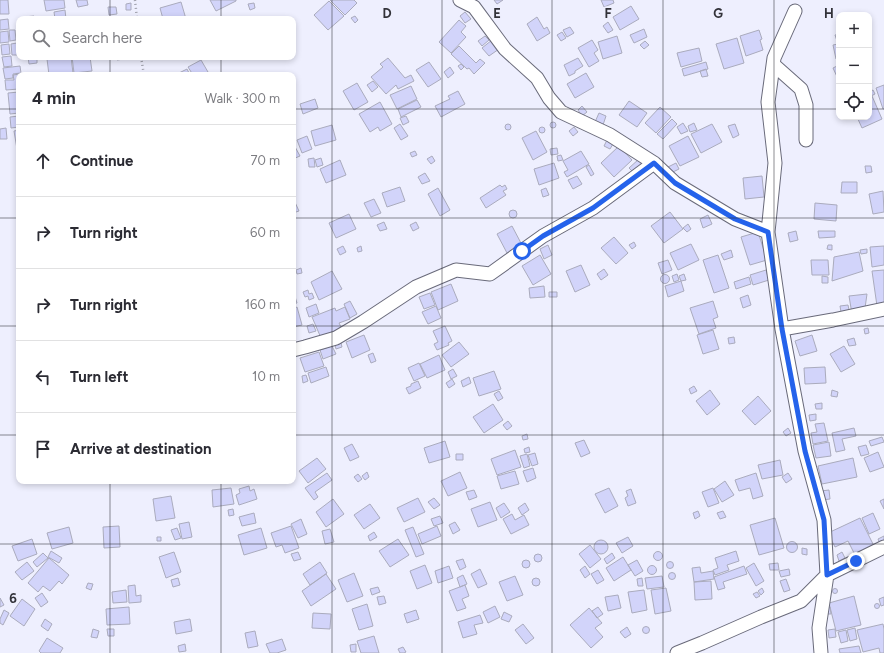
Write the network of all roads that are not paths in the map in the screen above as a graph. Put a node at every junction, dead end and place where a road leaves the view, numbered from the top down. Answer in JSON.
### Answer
{"nodes":[{"id":1,"x":460,"y":0,"type":"edge"},
{"id":2,"x":795,"y":11,"type":"dead end"},
{"id":3,"x":774,"y":65,"type":"junction"},
{"id":4,"x":806,"y":140,"type":"dead end"},
{"id":5,"x":654,"y":163,"type":"junction"},
{"id":6,"x":768,"y":232,"type":"junction"},
{"id":7,"x":884,"y":309,"type":"edge"},
{"id":8,"x":782,"y":329,"type":"junction"},
{"id":9,"x":296,"y":349,"type":"edge"},
{"id":10,"x":884,"y":547,"type":"edge"},
{"id":11,"x":827,"y":575,"type":"junction"},
{"id":12,"x":677,"y":653,"type":"edge"},
{"id":13,"x":821,"y":653,"type":"edge"}],
"edges":[{"from":1,"to":5,"type":"street"},
{"from":2,"to":3,"type":"street"},
{"from":3,"to":4,"type":"street"},
{"from":3,"to":6,"type":"street"},
{"from":5,"to":6,"type":"street"},
{"from":5,"to":9,"type":"street"},
{"from":6,"to":8,"type":"street"},
{"from":7,"to":8,"type":"street"},
{"from":8,"to":11,"type":"street"},
{"from":10,"to":11,"type":"street"},
{"from":11,"to":12,"type":"street"},
{"from":11,"to":13,"type":"street"}]}
